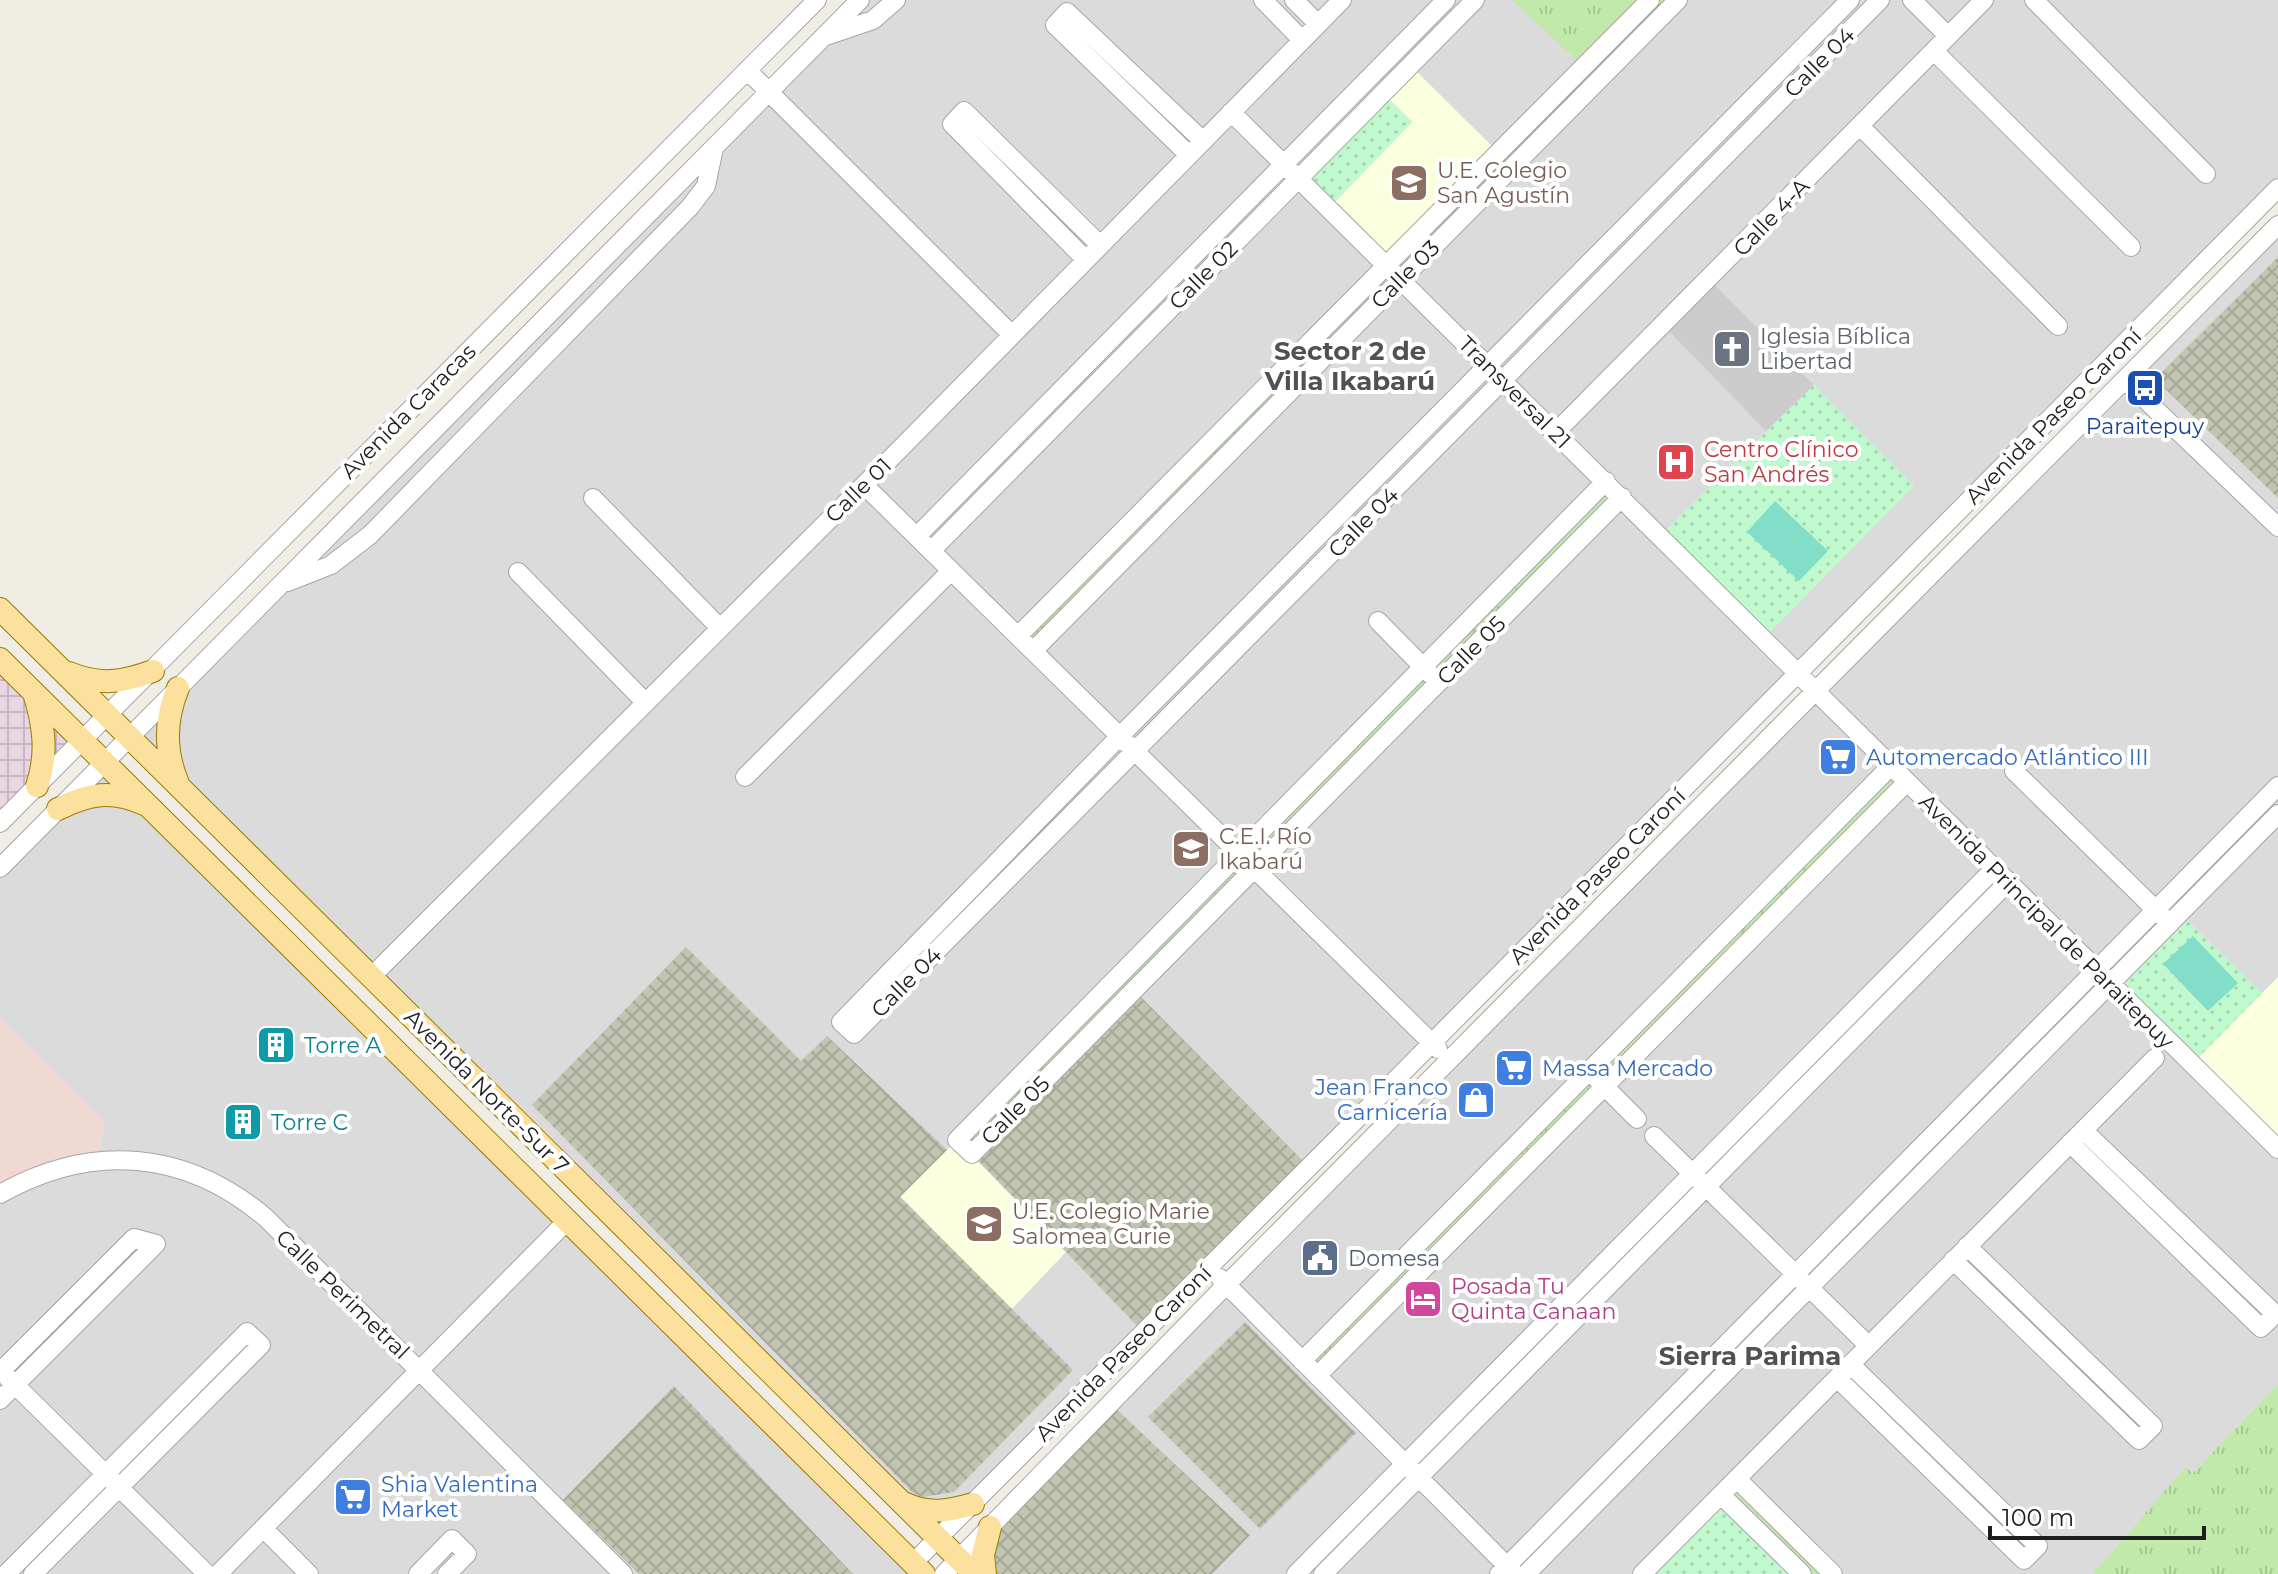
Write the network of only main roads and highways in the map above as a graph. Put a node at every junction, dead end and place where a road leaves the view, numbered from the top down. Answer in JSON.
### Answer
{"nodes":[{"id":1,"x":0,"y":609,"type":"edge"},
{"id":2,"x":0,"y":659,"type":"edge"},
{"id":3,"x":63,"y":671,"type":"junction"},
{"id":4,"x":153,"y":671,"type":"road end"},
{"id":5,"x":178,"y":688,"type":"road end"},
{"id":6,"x":34,"y":692,"type":"junction"},
{"id":7,"x":37,"y":786,"type":"road end"},
{"id":8,"x":179,"y":786,"type":"junction"},
{"id":9,"x":149,"y":806,"type":"junction"},
{"id":10,"x":58,"y":809,"type":"road end"},
{"id":11,"x":898,"y":1500,"type":"junction"},
{"id":12,"x":973,"y":1504,"type":"road end"},
{"id":13,"x":990,"y":1527,"type":"road end"},
{"id":14,"x":919,"y":1568,"type":"edge"},
{"id":15,"x":959,"y":1569,"type":"edge"},
{"id":16,"x":985,"y":1574,"type":"edge"}],
"edges":[{"from":1,"to":3,"type":"main road","name":"Avenida Norte-Sur 7"},
{"from":2,"to":6,"type":"main road","name":"Avenida Norte-Sur 7"},
{"from":3,"to":4,"type":"main road"},
{"from":3,"to":8,"type":"main road","name":"Avenida Norte-Sur 7"},
{"from":5,"to":8,"type":"main road"},
{"from":6,"to":7,"type":"main road"},
{"from":6,"to":9,"type":"main road","name":"Avenida Norte-Sur 7"},
{"from":8,"to":11,"type":"main road","name":"Avenida Norte-Sur 7"},
{"from":9,"to":10,"type":"main road"},
{"from":9,"to":14,"type":"main road","name":"Avenida Norte-Sur 7"},
{"from":11,"to":12,"type":"main road"},
{"from":11,"to":15,"type":"main road","name":"Avenida Norte-Sur 7"},
{"from":13,"to":16,"type":"main road"}]}
